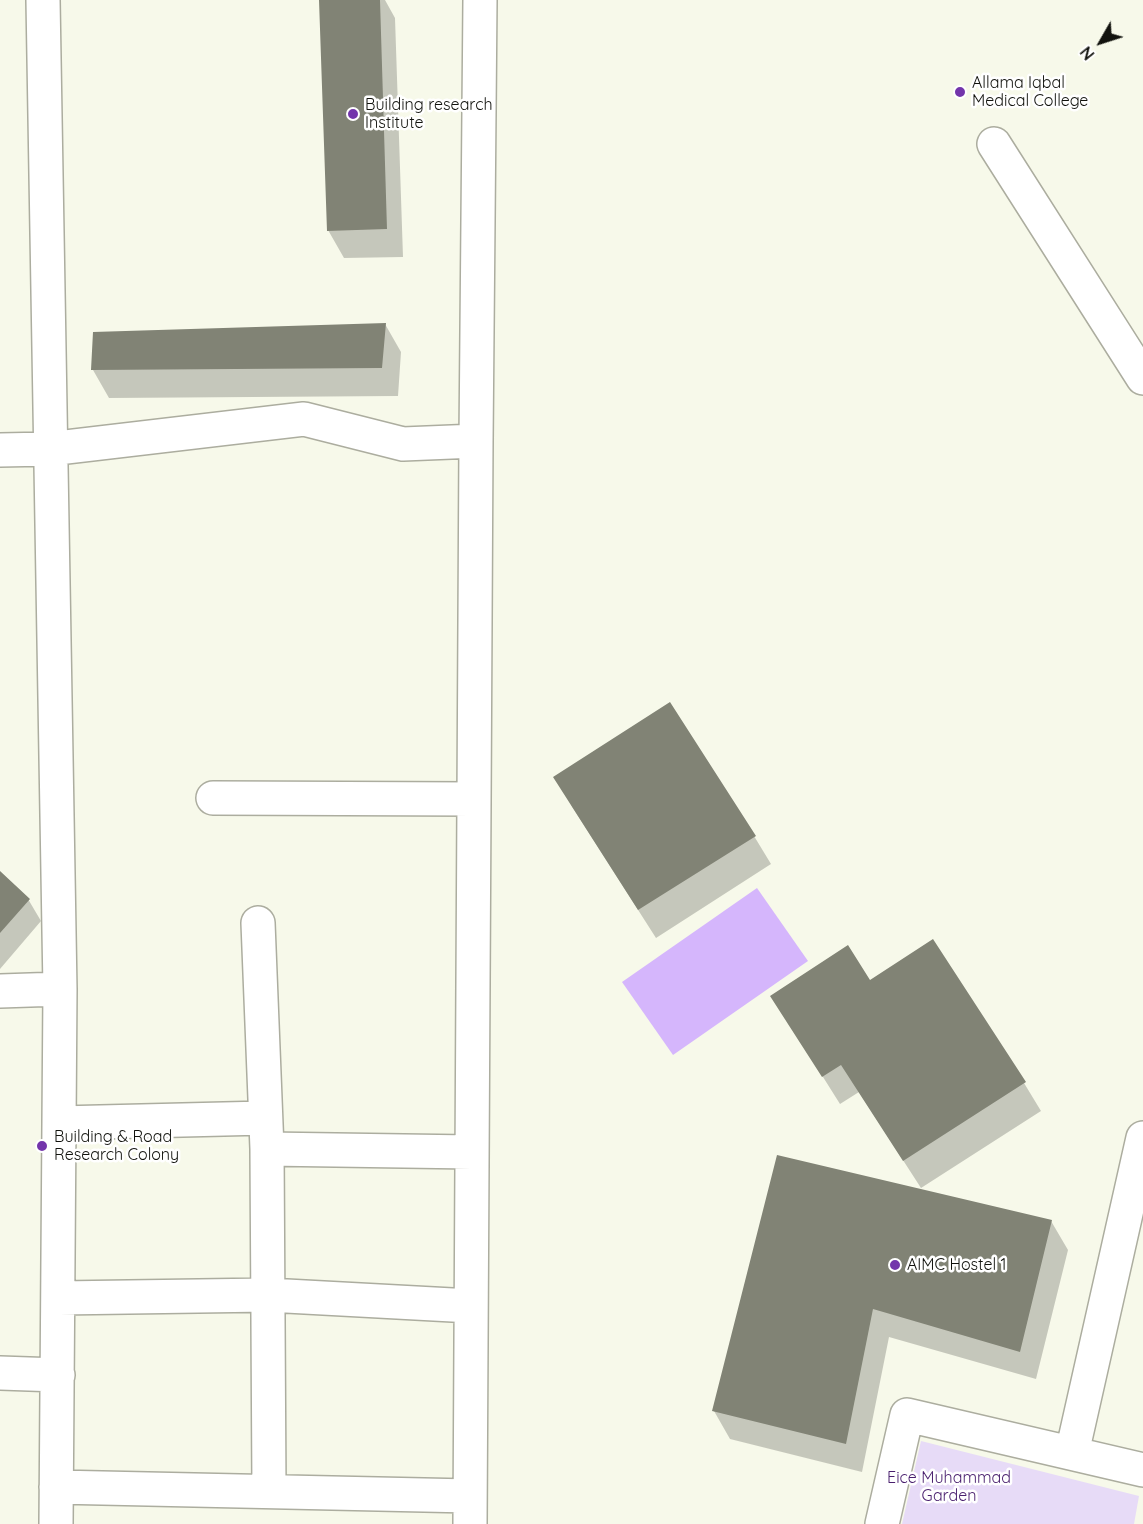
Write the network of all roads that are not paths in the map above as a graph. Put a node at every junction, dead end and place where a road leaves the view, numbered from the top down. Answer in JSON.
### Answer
{"nodes":[{"id":1,"x":43,"y":0,"type":"edge"},
{"id":2,"x":480,"y":0,"type":"edge"},
{"id":3,"x":993,"y":144,"type":"dead end"},
{"id":4,"x":1143,"y":378,"type":"edge"},
{"id":5,"x":476,"y":441,"type":"junction"},
{"id":6,"x":49,"y":448,"type":"junction"},
{"id":7,"x":0,"y":450,"type":"edge"},
{"id":8,"x":213,"y":798,"type":"dead end"},
{"id":9,"x":474,"y":800,"type":"junction"},
{"id":10,"x":258,"y":924,"type":"dead end"},
{"id":11,"x":60,"y":989,"type":"junction"},
{"id":12,"x":0,"y":991,"type":"edge"},
{"id":13,"x":59,"y":1122,"type":"junction"},
{"id":14,"x":266,"y":1134,"type":"junction"},
{"id":15,"x":1143,"y":1138,"type":"edge"},
{"id":16,"x":472,"y":1152,"type":"junction"},
{"id":17,"x":268,"y":1295,"type":"junction"},
{"id":18,"x":59,"y":1298,"type":"junction"},
{"id":19,"x":471,"y":1306,"type":"junction"},
{"id":20,"x":0,"y":1373,"type":"edge"},
{"id":21,"x":58,"y":1375,"type":"junction"},
{"id":22,"x":1072,"y":1453,"type":"junction"},
{"id":23,"x":1143,"y":1470,"type":"edge"},
{"id":24,"x":56,"y":1487,"type":"junction"},
{"id":25,"x":269,"y":1491,"type":"junction"},
{"id":26,"x":470,"y":1510,"type":"edge"},
{"id":27,"x":56,"y":1524,"type":"edge"},
{"id":28,"x":882,"y":1524,"type":"edge"}],
"edges":[{"from":1,"to":6,"type":"street"},
{"from":2,"to":5,"type":"street"},
{"from":3,"to":4,"type":"street"},
{"from":5,"to":6,"type":"street"},
{"from":5,"to":9,"type":"street"},
{"from":6,"to":7,"type":"street"},
{"from":6,"to":11,"type":"street"},
{"from":8,"to":9,"type":"street"},
{"from":9,"to":16,"type":"street"},
{"from":10,"to":14,"type":"street"},
{"from":11,"to":12,"type":"street"},
{"from":11,"to":13,"type":"street"},
{"from":13,"to":14,"type":"street"},
{"from":13,"to":18,"type":"street"},
{"from":14,"to":16,"type":"street"},
{"from":14,"to":17,"type":"street"},
{"from":15,"to":22,"type":"street"},
{"from":16,"to":19,"type":"street"},
{"from":17,"to":18,"type":"street"},
{"from":17,"to":19,"type":"street"},
{"from":17,"to":25,"type":"street"},
{"from":18,"to":21,"type":"street"},
{"from":19,"to":26,"type":"street"},
{"from":20,"to":21,"type":"street"},
{"from":21,"to":24,"type":"street"},
{"from":22,"to":23,"type":"street"},
{"from":22,"to":28,"type":"street"},
{"from":24,"to":25,"type":"street"},
{"from":24,"to":27,"type":"street"},
{"from":25,"to":26,"type":"street"}]}
